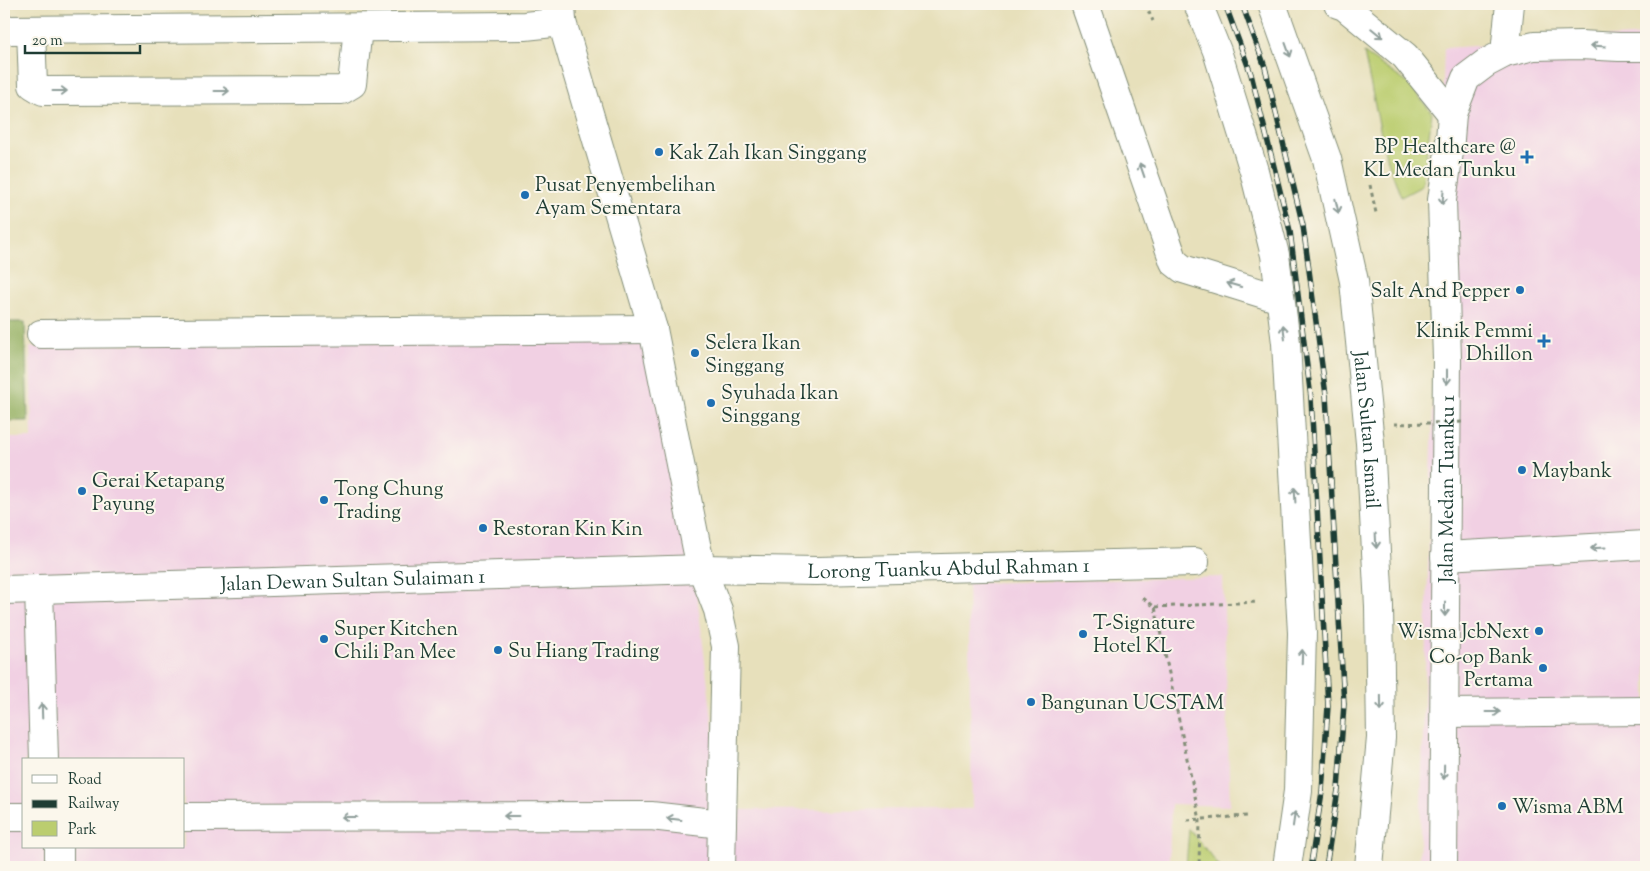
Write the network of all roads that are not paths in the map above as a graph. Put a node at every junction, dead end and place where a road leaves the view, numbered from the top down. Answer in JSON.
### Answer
{"nodes":[{"id":1,"x":1084,"y":4,"type":"edge"},
{"id":2,"x":1198,"y":4,"type":"edge"},
{"id":3,"x":1272,"y":4,"type":"edge"},
{"id":4,"x":1338,"y":4,"type":"edge"},
{"id":5,"x":1510,"y":4,"type":"edge"},
{"id":6,"x":561,"y":13,"type":"edge"},
{"id":7,"x":358,"y":28,"type":"junction"},
{"id":8,"x":4,"y":30,"type":"edge"},
{"id":9,"x":31,"y":30,"type":"junction"},
{"id":10,"x":1646,"y":47,"type":"edge"},
{"id":11,"x":1506,"y":53,"type":"junction"},
{"id":12,"x":1452,"y":114,"type":"junction"},
{"id":13,"x":1280,"y":299,"type":"junction"},
{"id":14,"x":653,"y":329,"type":"junction"},
{"id":15,"x":41,"y":334,"type":"dead end"},
{"id":16,"x":1646,"y":545,"type":"edge"},
{"id":17,"x":1445,"y":556,"type":"junction"},
{"id":18,"x":1194,"y":562,"type":"dead end"},
{"id":19,"x":702,"y":569,"type":"junction"},
{"id":20,"x":38,"y":589,"type":"junction"},
{"id":21,"x":4,"y":590,"type":"edge"},
{"id":22,"x":1646,"y":711,"type":"edge"},
{"id":23,"x":1445,"y":713,"type":"junction"},
{"id":24,"x":44,"y":758,"type":"edge"},
{"id":25,"x":4,"y":817,"type":"edge"},
{"id":26,"x":22,"y":817,"type":"edge"},
{"id":27,"x":185,"y":817,"type":"edge"},
{"id":28,"x":722,"y":824,"type":"junction"},
{"id":29,"x":59,"y":848,"type":"edge"},
{"id":30,"x":59,"y":867,"type":"edge"},
{"id":31,"x":721,"y":867,"type":"edge"},
{"id":32,"x":1287,"y":867,"type":"edge"},
{"id":33,"x":1370,"y":867,"type":"edge"},
{"id":34,"x":1443,"y":867,"type":"edge"}],
"edges":[{"from":13,"to":1,"type":"street","one_way":true},
{"from":2,"to":13,"type":"street"},
{"from":3,"to":33,"type":"street","name":"Jalan Sultan Ismail","one_way":true},
{"from":4,"to":12,"type":"street","one_way":true},
{"from":5,"to":11,"type":"street"},
{"from":6,"to":7,"type":"street"},
{"from":6,"to":14,"type":"street"},
{"from":7,"to":9,"type":"street"},
{"from":9,"to":7,"type":"street","one_way":true},
{"from":8,"to":9,"type":"street"},
{"from":10,"to":11,"type":"street","name":"Jalan Medan Tuanku 1","one_way":true},
{"from":11,"to":12,"type":"street","name":"Jalan Medan Tuanku 1"},
{"from":12,"to":17,"type":"street","name":"Jalan Medan Tuanku 1","one_way":true},
{"from":32,"to":13,"type":"street","one_way":true},
{"from":14,"to":15,"type":"street"},
{"from":14,"to":19,"type":"street"},
{"from":16,"to":17,"type":"street","one_way":true},
{"from":17,"to":23,"type":"street","name":"Jalan Medan Tuanku 1","one_way":true},
{"from":18,"to":19,"type":"street","name":"Lorong Tuanku Abdul Rahman 1"},
{"from":19,"to":20,"type":"street","name":"Jalan Dewan Sultan Sulaiman 1"},
{"from":19,"to":28,"type":"street"},
{"from":20,"to":21,"type":"street","name":"Jalan Dewan Sultan Sulaiman 1"},
{"from":24,"to":20,"type":"street","one_way":true},
{"from":23,"to":22,"type":"street","one_way":true},
{"from":23,"to":34,"type":"street","name":"Jalan Medan Tuanku 1","one_way":true},
{"from":25,"to":26,"type":"street"},
{"from":28,"to":27,"type":"street","one_way":true},
{"from":28,"to":31,"type":"street"},
{"from":29,"to":30,"type":"street"}]}
